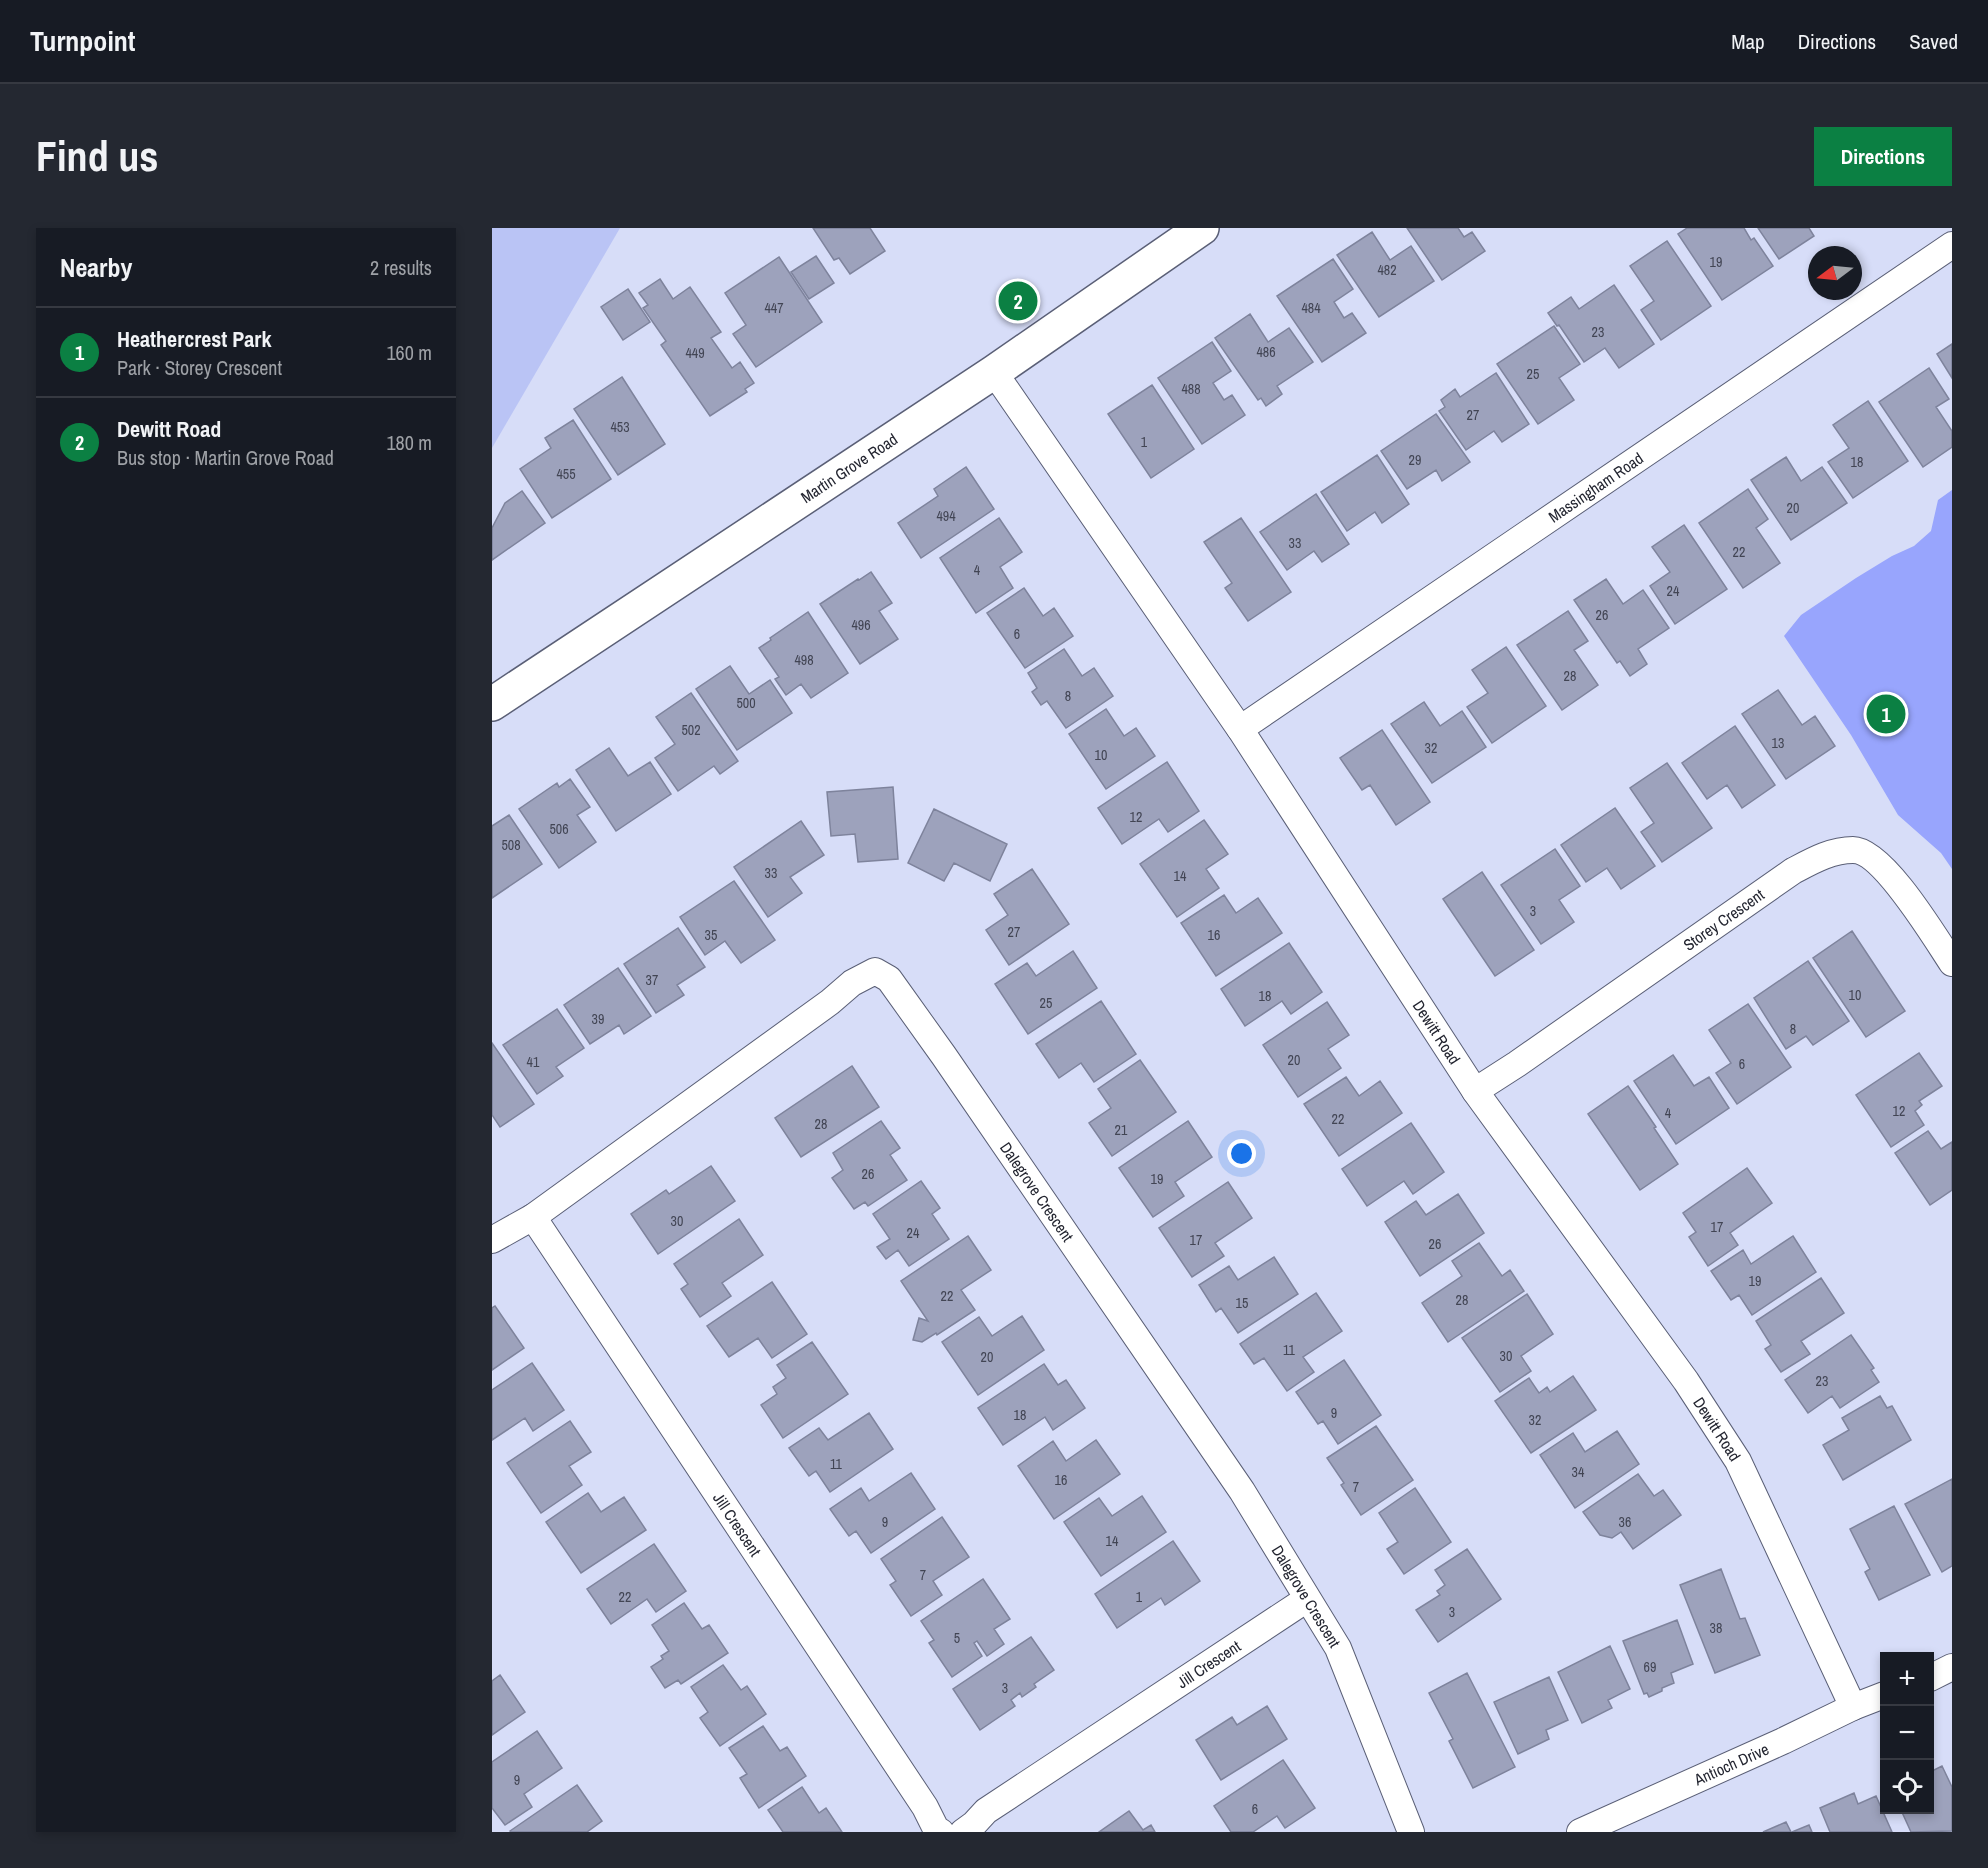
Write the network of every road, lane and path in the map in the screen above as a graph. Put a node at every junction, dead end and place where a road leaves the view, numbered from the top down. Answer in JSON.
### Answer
{"nodes":[{"id":1,"x":1202,"y":228,"type":"edge"},
{"id":2,"x":1952,"y":245,"type":"edge"},
{"id":3,"x":994,"y":372,"type":"junction"},
{"id":4,"x":492,"y":704,"type":"edge"},
{"id":5,"x":1240,"y":729,"type":"junction"},
{"id":6,"x":1952,"y":963,"type":"edge"},
{"id":7,"x":1475,"y":1091,"type":"junction"},
{"id":8,"x":533,"y":1217,"type":"junction"},
{"id":9,"x":492,"y":1240,"type":"edge"},
{"id":10,"x":1307,"y":1599,"type":"junction"},
{"id":11,"x":1952,"y":1667,"type":"edge"},
{"id":12,"x":1934,"y":1676,"type":"edge"},
{"id":13,"x":1880,"y":1697,"type":"edge"},
{"id":14,"x":1853,"y":1707,"type":"junction"},
{"id":15,"x":941,"y":1832,"type":"edge"},
{"id":16,"x":963,"y":1832,"type":"edge"},
{"id":17,"x":1411,"y":1832,"type":"edge"},
{"id":18,"x":1580,"y":1832,"type":"edge"}],
"edges":[{"from":1,"to":3,"type":"main road","name":"Martin Grove Road"},
{"from":2,"to":5,"type":"street","name":"Massingham Road"},
{"from":3,"to":4,"type":"main road","name":"Martin Grove Road"},
{"from":3,"to":5,"type":"street","name":"Dewitt Road"},
{"from":5,"to":7,"type":"street","name":"Dewitt Road"},
{"from":6,"to":7,"type":"street","name":"Storey Crescent"},
{"from":7,"to":14,"type":"street","name":"Dewitt Road"},
{"from":8,"to":9,"type":"street","name":"Dalegrove Crescent"},
{"from":8,"to":10,"type":"street","name":"Dalegrove Crescent"},
{"from":8,"to":15,"type":"street","name":"Jill Crescent"},
{"from":10,"to":16,"type":"street","name":"Jill Crescent"},
{"from":10,"to":17,"type":"street","name":"Dalegrove Crescent"},
{"from":11,"to":12,"type":"street"},
{"from":13,"to":14,"type":"street","name":"Antioch Drive"},
{"from":14,"to":18,"type":"street","name":"Antioch Drive"}]}
